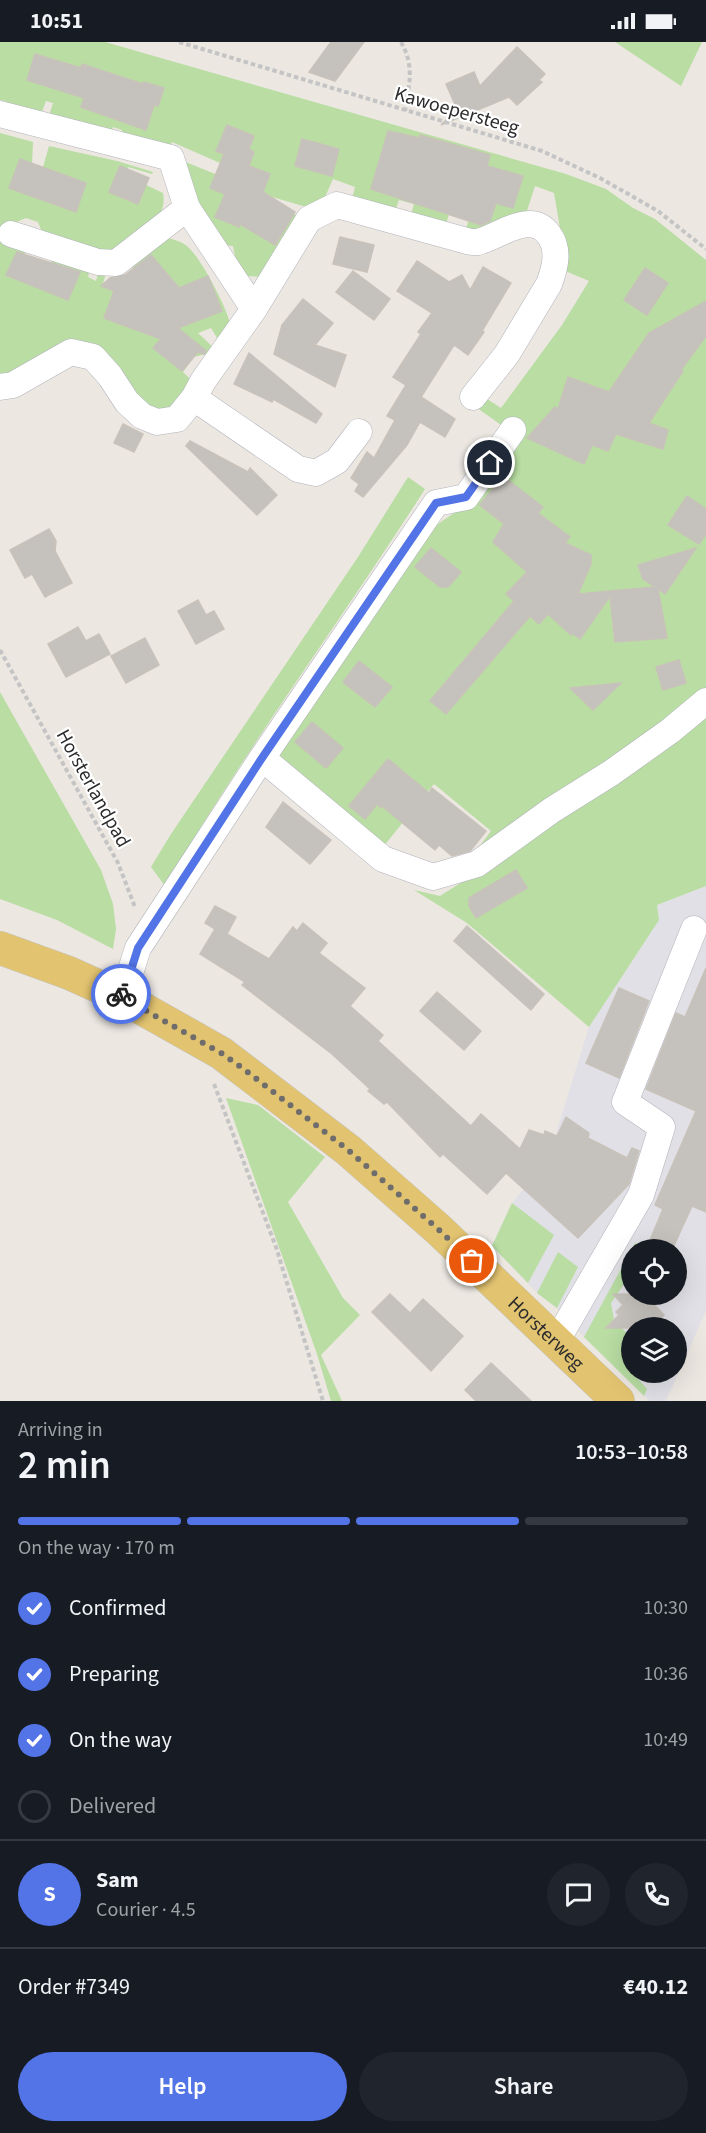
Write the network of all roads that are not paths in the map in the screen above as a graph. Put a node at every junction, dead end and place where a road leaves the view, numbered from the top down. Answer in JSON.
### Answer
{"nodes":[{"id":1,"x":0,"y":114,"type":"edge"},
{"id":2,"x":187,"y":207,"type":"junction"},
{"id":3,"x":11,"y":234,"type":"dead end"},
{"id":4,"x":254,"y":309,"type":"junction"},
{"id":5,"x":0,"y":387,"type":"edge"},
{"id":6,"x":473,"y":397,"type":"dead end"},
{"id":7,"x":194,"y":398,"type":"junction"},
{"id":8,"x":513,"y":430,"type":"dead end"},
{"id":9,"x":359,"y":432,"type":"dead end"},
{"id":10,"x":706,"y":701,"type":"edge"},
{"id":11,"x":262,"y":758,"type":"junction"},
{"id":12,"x":694,"y":929,"type":"dead end"},
{"id":13,"x":0,"y":948,"type":"edge"},
{"id":14,"x":120,"y":996,"type":"junction"},
{"id":15,"x":556,"y":1342,"type":"junction"},
{"id":16,"x":618,"y":1401,"type":"edge"}],
"edges":[{"from":1,"to":2,"type":"lane"},
{"from":2,"to":3,"type":"lane"},
{"from":2,"to":4,"type":"lane"},
{"from":4,"to":6,"type":"lane"},
{"from":4,"to":7,"type":"lane"},
{"from":5,"to":7,"type":"lane"},
{"from":7,"to":9,"type":"lane"},
{"from":8,"to":11,"type":"lane"},
{"from":10,"to":11,"type":"lane"},
{"from":11,"to":14,"type":"lane"},
{"from":12,"to":15,"type":"lane"},
{"from":13,"to":14,"type":"main road","name":"Horsterweg"},
{"from":14,"to":15,"type":"main road","name":"Horsterweg"},
{"from":15,"to":16,"type":"main road","name":"Horsterweg"}]}
